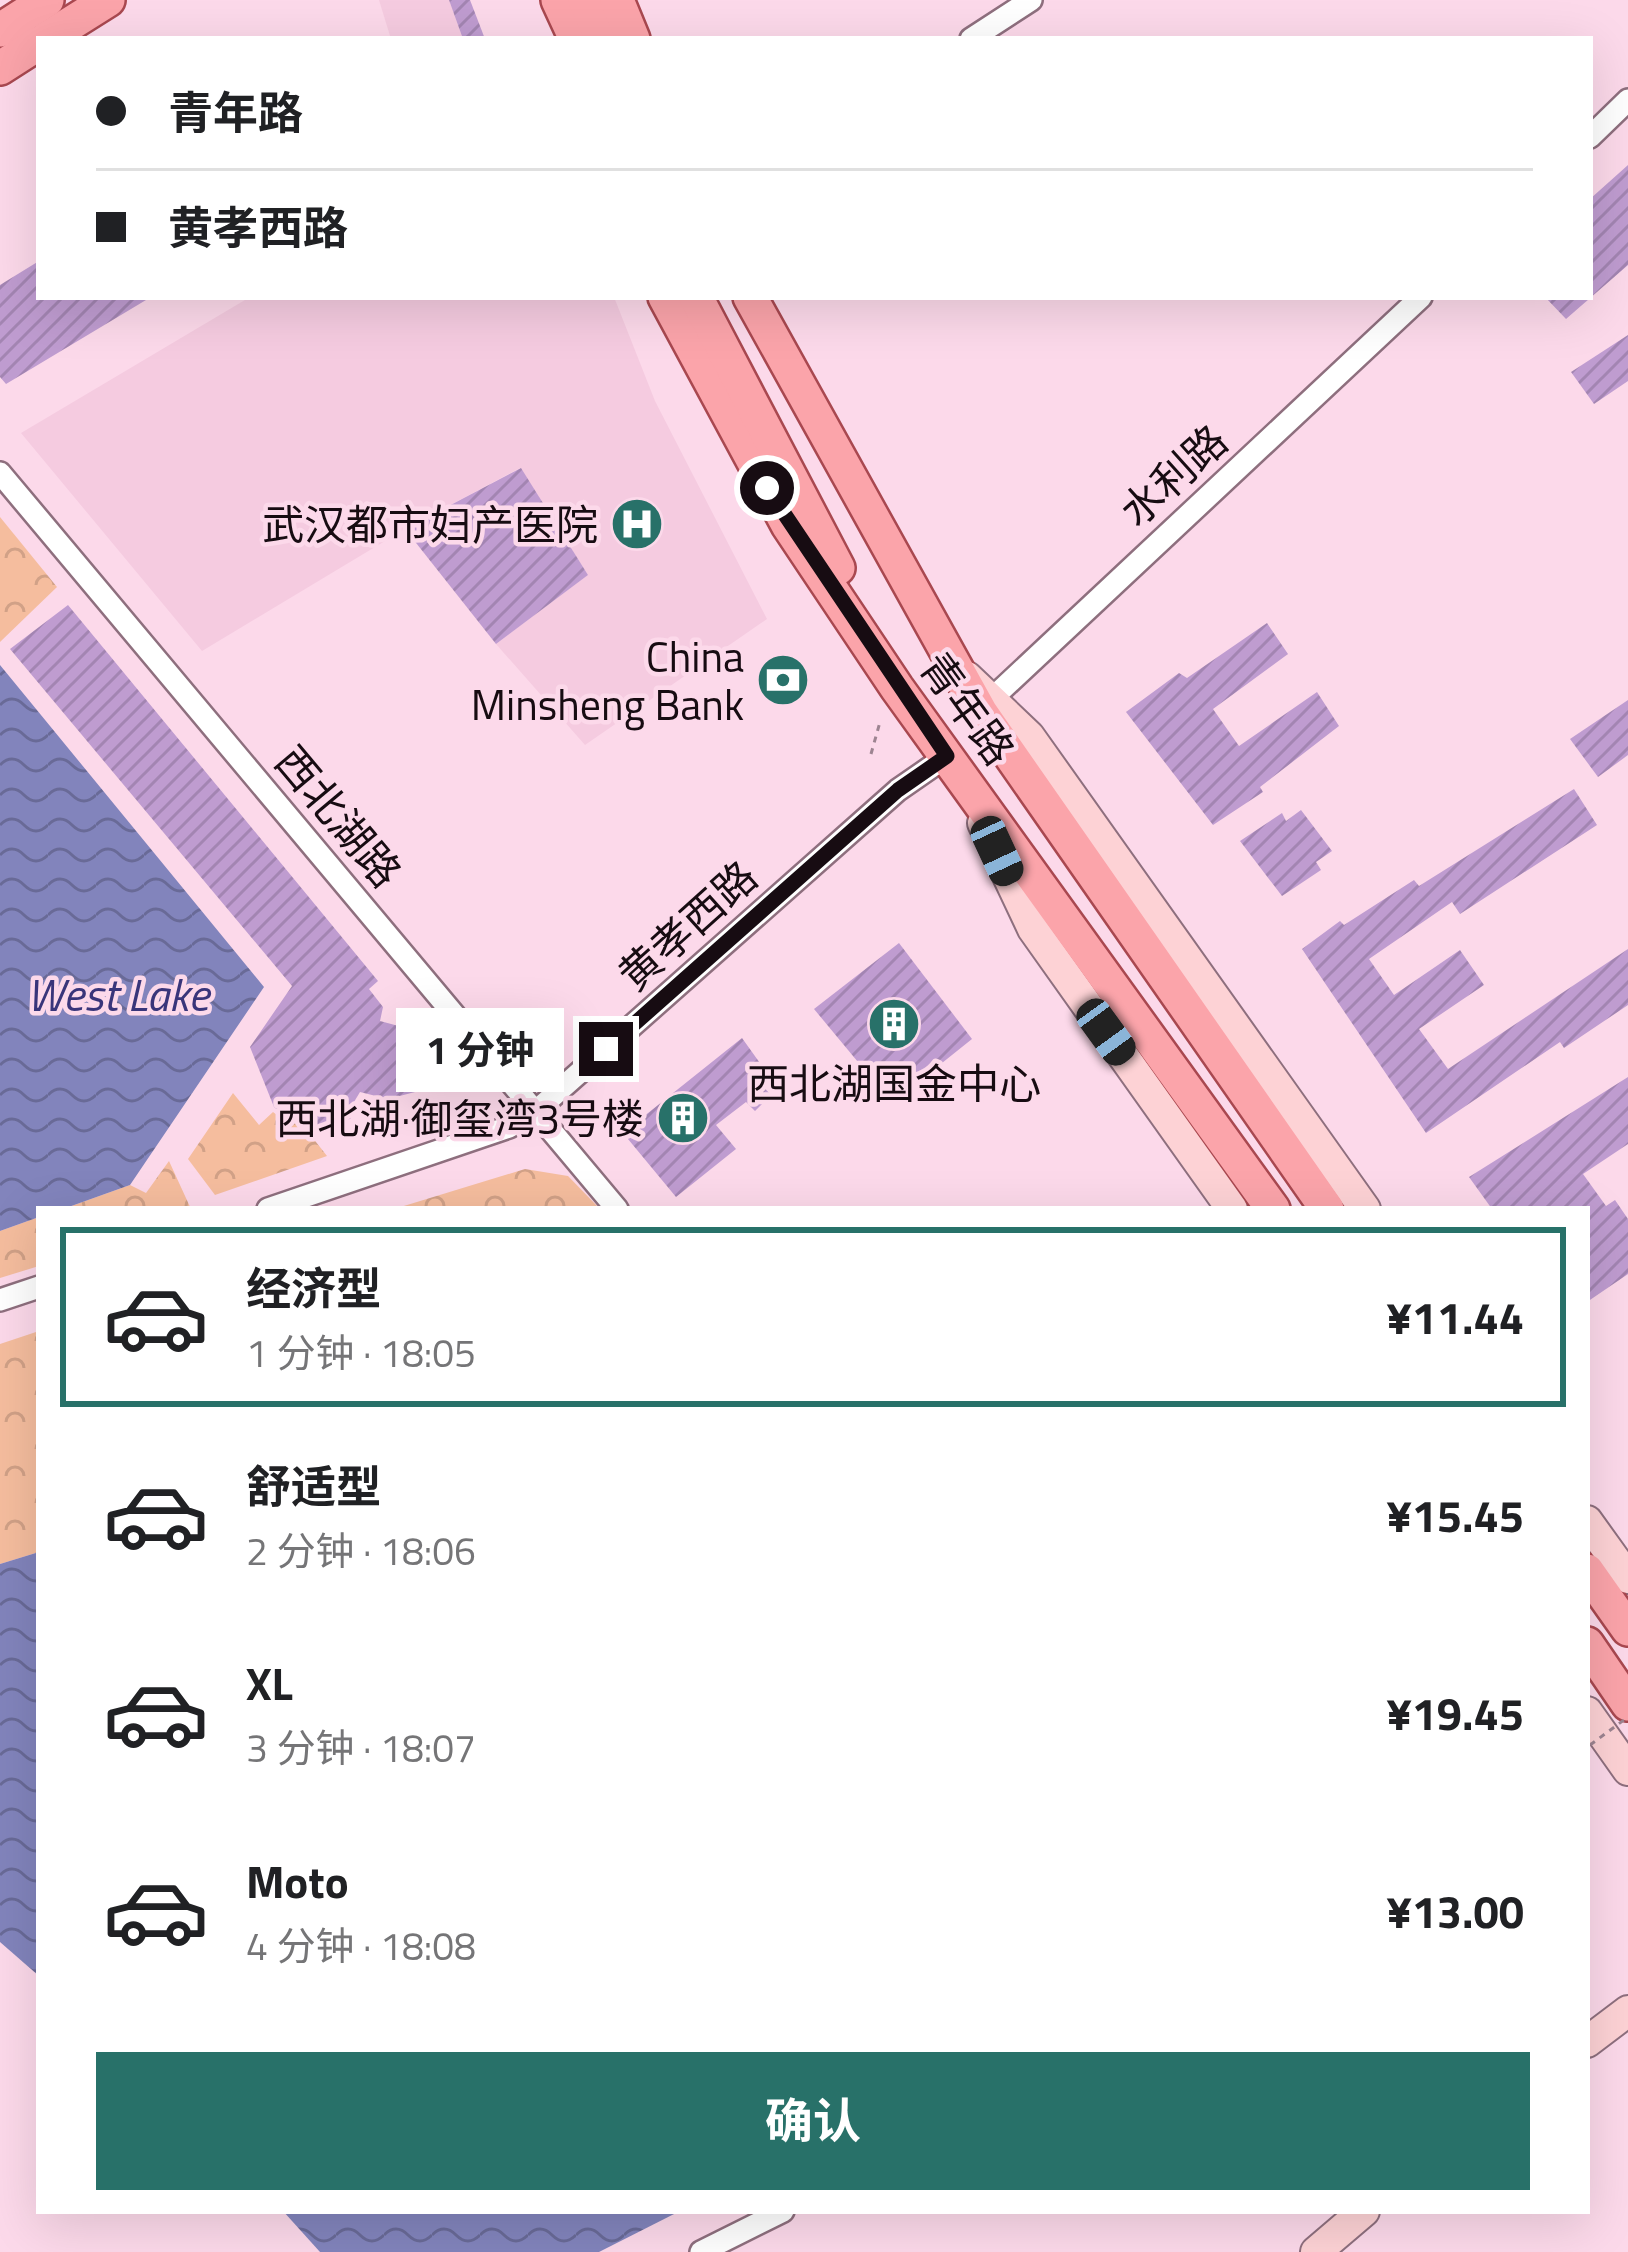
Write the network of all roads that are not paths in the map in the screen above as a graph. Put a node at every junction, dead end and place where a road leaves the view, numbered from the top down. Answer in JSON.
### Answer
{"nodes":[{"id":1,"x":47,"y":0,"type":"edge"},
{"id":2,"x":107,"y":0,"type":"edge"},
{"id":3,"x":535,"y":0,"type":"edge"},
{"id":4,"x":558,"y":0,"type":"edge"},
{"id":5,"x":585,"y":0,"type":"edge"},
{"id":6,"x":617,"y":0,"type":"edge"},
{"id":7,"x":1031,"y":0,"type":"edge"},
{"id":8,"x":0,"y":30,"type":"edge"},
{"id":9,"x":50,"y":36,"type":"edge"},
{"id":10,"x":550,"y":36,"type":"edge"},
{"id":11,"x":575,"y":36,"type":"edge"},
{"id":12,"x":601,"y":36,"type":"edge"},
{"id":13,"x":632,"y":36,"type":"edge"},
{"id":14,"x":976,"y":36,"type":"edge"},
{"id":15,"x":36,"y":45,"type":"edge"},
{"id":16,"x":0,"y":68,"type":"edge"},
{"id":17,"x":1628,"y":100,"type":"edge"},
{"id":18,"x":1593,"y":133,"type":"edge"},
{"id":19,"x":667,"y":300,"type":"edge"},
{"id":20,"x":698,"y":300,"type":"edge"},
{"id":21,"x":722,"y":300,"type":"edge"},
{"id":22,"x":752,"y":300,"type":"edge"},
{"id":23,"x":1418,"y":300,"type":"edge"},
{"id":24,"x":0,"y":472,"type":"edge"},
{"id":25,"x":803,"y":472,"type":"junction"},
{"id":26,"x":943,"y":650,"type":"junction"},
{"id":27,"x":897,"y":688,"type":"junction"},
{"id":28,"x":984,"y":705,"type":"junction"},
{"id":29,"x":954,"y":765,"type":"junction"},
{"id":30,"x":536,"y":1111,"type":"junction"},
{"id":31,"x":277,"y":1206,"type":"edge"},
{"id":32,"x":615,"y":1206,"type":"edge"},
{"id":33,"x":1230,"y":1206,"type":"edge"},
{"id":34,"x":1271,"y":1206,"type":"edge"},
{"id":35,"x":1325,"y":1206,"type":"edge"},
{"id":36,"x":1363,"y":1206,"type":"edge"},
{"id":37,"x":36,"y":1288,"type":"edge"},
{"id":38,"x":0,"y":1300,"type":"edge"},
{"id":39,"x":1590,"y":1525,"type":"edge"},
{"id":40,"x":1590,"y":1575,"type":"edge"},
{"id":41,"x":1628,"y":1578,"type":"edge"},
{"id":42,"x":1624,"y":1621,"type":"edge"},
{"id":43,"x":1590,"y":1647,"type":"edge"},
{"id":44,"x":1628,"y":1704,"type":"edge"},
{"id":45,"x":1590,"y":1716,"type":"edge"},
{"id":46,"x":1628,"y":1770,"type":"edge"},
{"id":47,"x":1628,"y":2011,"type":"edge"},
{"id":48,"x":1590,"y":2040,"type":"edge"},
{"id":49,"x":777,"y":2214,"type":"edge"},
{"id":50,"x":1360,"y":2214,"type":"edge"},
{"id":51,"x":701,"y":2252,"type":"edge"},
{"id":52,"x":1316,"y":2252,"type":"edge"}],
"edges":[{"from":1,"to":8,"type":"main road"},
{"from":2,"to":9,"type":"main road"},
{"from":3,"to":10,"type":"main road"},
{"from":4,"to":11,"type":"main road"},
{"from":5,"to":12,"type":"main road"},
{"from":6,"to":13,"type":"main road"},
{"from":7,"to":14,"type":"street"},
{"from":15,"to":16,"type":"main road"},
{"from":17,"to":18,"type":"street"},
{"from":19,"to":27,"type":"main road","name":"青年路"},
{"from":20,"to":25,"type":"main road"},
{"from":21,"to":25,"type":"main road"},
{"from":22,"to":26,"type":"main road","name":"青年路"},
{"from":23,"to":28,"type":"street","name":"水利路"},
{"from":24,"to":30,"type":"street","name":"西北湖路"},
{"from":25,"to":26,"type":"main road"},
{"from":25,"to":27,"type":"main road"},
{"from":26,"to":28,"type":"main road","name":"青年路"},
{"from":27,"to":29,"type":"main road","name":"青年路"},
{"from":28,"to":35,"type":"main road","name":"青年路"},
{"from":28,"to":36,"type":"main road"},
{"from":29,"to":30,"type":"street","name":"黄孝西路"},
{"from":29,"to":33,"type":"main road"},
{"from":29,"to":34,"type":"main road","name":"青年路"},
{"from":30,"to":31,"type":"street","name":"黄孝西路"},
{"from":30,"to":32,"type":"street","name":"西北湖路"},
{"from":37,"to":38,"type":"street"},
{"from":39,"to":41,"type":"main road"},
{"from":40,"to":42,"type":"main road"},
{"from":43,"to":44,"type":"main road"},
{"from":45,"to":46,"type":"main road"},
{"from":47,"to":48,"type":"main road"},
{"from":49,"to":51,"type":"street"},
{"from":50,"to":52,"type":"main road"}]}
